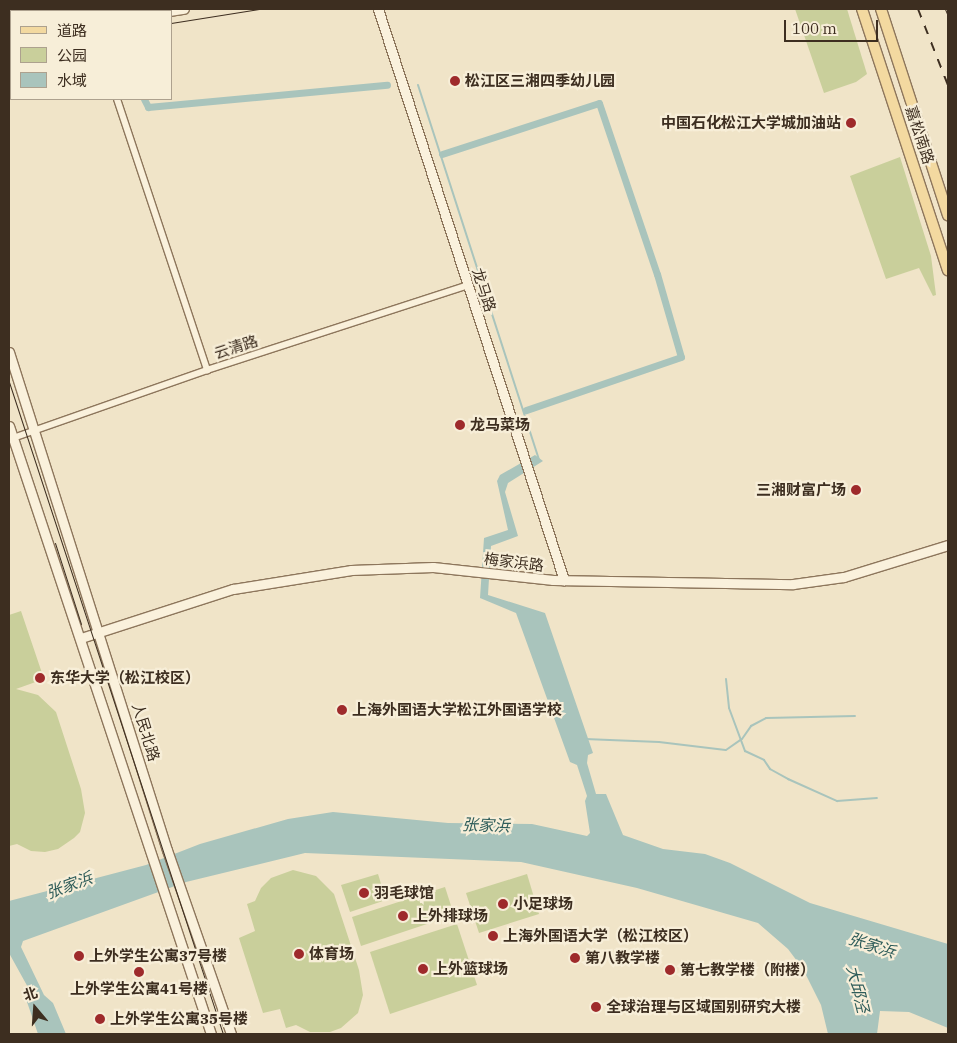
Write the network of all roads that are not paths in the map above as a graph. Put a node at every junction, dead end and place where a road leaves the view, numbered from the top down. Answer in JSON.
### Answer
{"nodes":[{"id":1,"x":378,"y":9,"type":"edge"},
{"id":2,"x":862,"y":9,"type":"edge"},
{"id":3,"x":881,"y":9,"type":"edge"},
{"id":4,"x":117,"y":100,"type":"edge"},
{"id":5,"x":948,"y":215,"type":"edge"},
{"id":6,"x":948,"y":270,"type":"edge"},
{"id":7,"x":468,"y":285,"type":"junction"},
{"id":8,"x":9,"y":352,"type":"edge"},
{"id":9,"x":207,"y":370,"type":"junction"},
{"id":10,"x":9,"y":426,"type":"edge"},
{"id":11,"x":35,"y":430,"type":"junction"},
{"id":12,"x":13,"y":438,"type":"junction"},
{"id":13,"x":948,"y":545,"type":"edge"},
{"id":14,"x":564,"y":580,"type":"junction"},
{"id":15,"x":100,"y":632,"type":"junction"},
{"id":16,"x":81,"y":638,"type":"junction"},
{"id":17,"x":211,"y":1034,"type":"edge"},
{"id":18,"x":231,"y":1034,"type":"edge"}],
"edges":[{"from":1,"to":7,"type":"main road","name":"龙马路"},
{"from":2,"to":6,"type":"main road","name":"嘉松南路"},
{"from":3,"to":5,"type":"main road","name":"嘉松南路"},
{"from":4,"to":9,"type":"street"},
{"from":7,"to":9,"type":"street","name":"云清路"},
{"from":7,"to":14,"type":"main road","name":"龙马路"},
{"from":8,"to":11,"type":"main road","name":"人民北路"},
{"from":9,"to":11,"type":"street","name":"云清路"},
{"from":10,"to":12,"type":"main road"},
{"from":11,"to":12,"type":"street","name":"云清路"},
{"from":11,"to":15,"type":"main road","name":"人民北路"},
{"from":12,"to":16,"type":"main road"},
{"from":13,"to":14,"type":"main road","name":"梅家浜路"},
{"from":14,"to":15,"type":"main road","name":"梅家浜路"},
{"from":15,"to":16,"type":"main road","name":"梅家浜路"},
{"from":15,"to":18,"type":"main road","name":"人民北路"},
{"from":16,"to":17,"type":"main road"}]}
